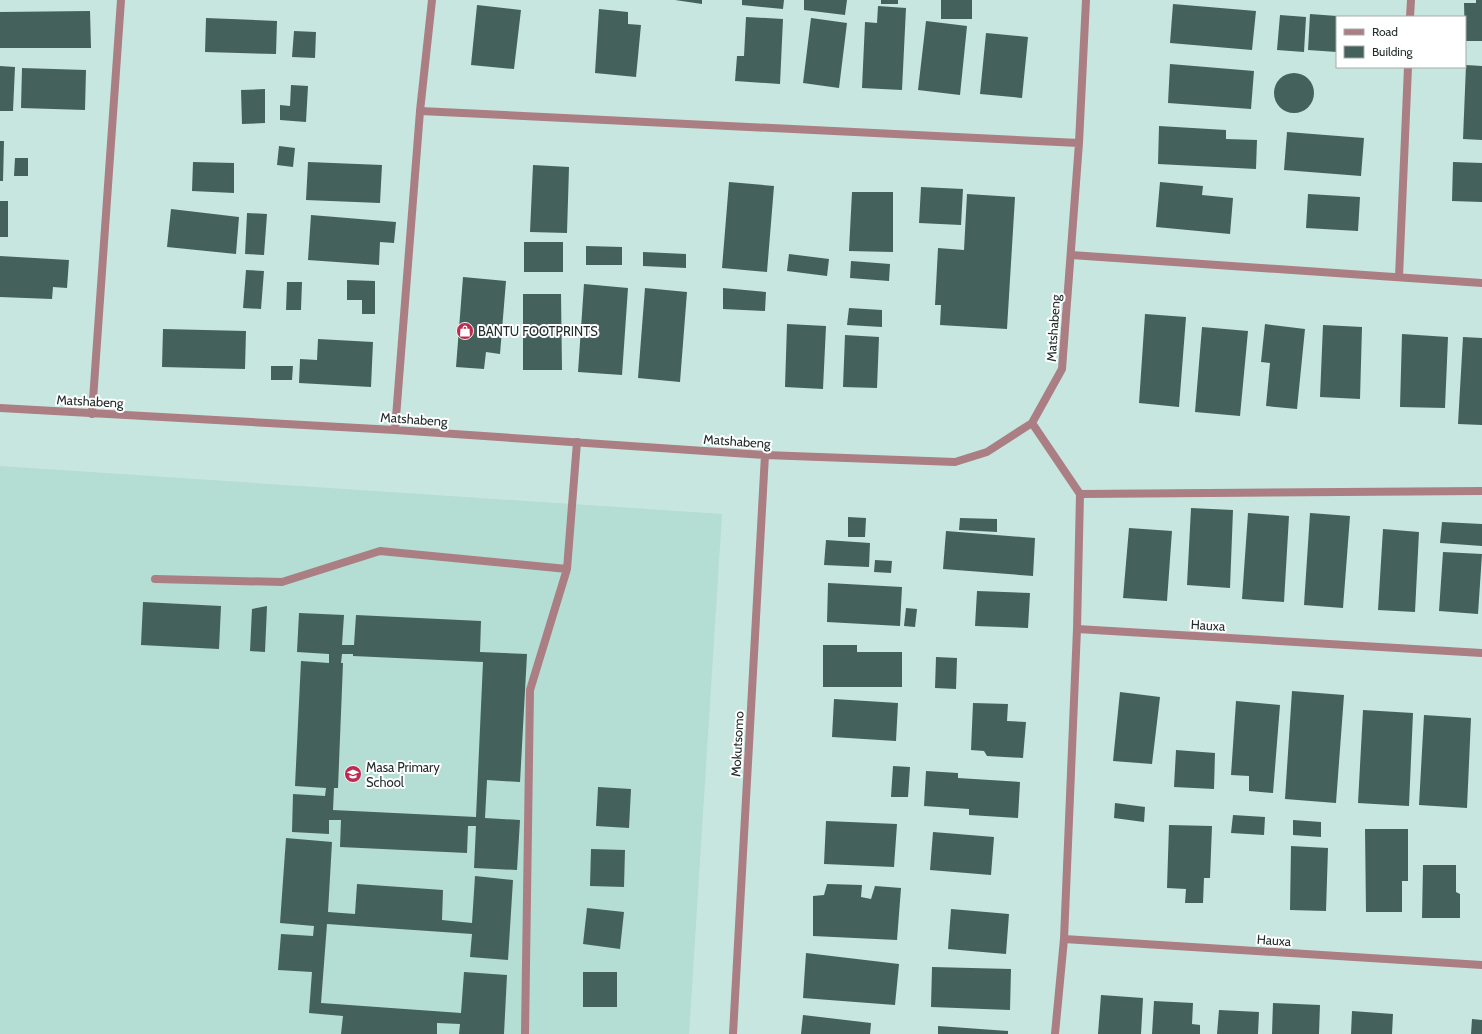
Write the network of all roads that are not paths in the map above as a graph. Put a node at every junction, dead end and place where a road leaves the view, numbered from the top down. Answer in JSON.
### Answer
{"nodes":[{"id":1,"x":121,"y":0,"type":"edge"},
{"id":2,"x":432,"y":0,"type":"edge"},
{"id":3,"x":1086,"y":0,"type":"edge"},
{"id":4,"x":1411,"y":0,"type":"edge"},
{"id":5,"x":1410,"y":16,"type":"edge"},
{"id":6,"x":1408,"y":68,"type":"edge"},
{"id":7,"x":420,"y":111,"type":"junction"},
{"id":8,"x":1079,"y":143,"type":"junction"},
{"id":9,"x":1071,"y":255,"type":"junction"},
{"id":10,"x":1399,"y":277,"type":"junction"},
{"id":11,"x":1482,"y":283,"type":"edge"},
{"id":12,"x":0,"y":408,"type":"edge"},
{"id":13,"x":92,"y":414,"type":"junction"},
{"id":14,"x":1032,"y":423,"type":"junction"},
{"id":15,"x":395,"y":430,"type":"junction"},
{"id":16,"x":577,"y":442,"type":"junction"},
{"id":17,"x":765,"y":456,"type":"junction"},
{"id":18,"x":1482,"y":491,"type":"edge"},
{"id":19,"x":1080,"y":494,"type":"junction"},
{"id":20,"x":567,"y":569,"type":"junction"},
{"id":21,"x":155,"y":579,"type":"dead end"},
{"id":22,"x":1076,"y":629,"type":"junction"},
{"id":23,"x":1482,"y":653,"type":"edge"},
{"id":24,"x":1064,"y":939,"type":"junction"},
{"id":25,"x":1482,"y":965,"type":"edge"},
{"id":26,"x":525,"y":1034,"type":"edge"},
{"id":27,"x":733,"y":1034,"type":"edge"},
{"id":28,"x":1055,"y":1034,"type":"edge"}],
"edges":[{"from":1,"to":13,"type":"street"},
{"from":2,"to":7,"type":"street"},
{"from":3,"to":8,"type":"street","name":"Matshabeng"},
{"from":4,"to":5,"type":"street"},
{"from":6,"to":10,"type":"street"},
{"from":7,"to":8,"type":"street"},
{"from":7,"to":15,"type":"street"},
{"from":8,"to":9,"type":"street","name":"Matshabeng"},
{"from":9,"to":10,"type":"street"},
{"from":9,"to":14,"type":"street","name":"Matshabeng"},
{"from":10,"to":11,"type":"street"},
{"from":12,"to":13,"type":"street","name":"Matshabeng"},
{"from":13,"to":15,"type":"street","name":"Matshabeng"},
{"from":14,"to":17,"type":"street","name":"Matshabeng"},
{"from":14,"to":19,"type":"street"},
{"from":15,"to":16,"type":"street","name":"Matshabeng"},
{"from":16,"to":17,"type":"street","name":"Matshabeng"},
{"from":16,"to":20,"type":"street"},
{"from":17,"to":27,"type":"street","name":"Mokutsomo"},
{"from":18,"to":19,"type":"street"},
{"from":19,"to":22,"type":"street"},
{"from":20,"to":21,"type":"street"},
{"from":20,"to":26,"type":"street"},
{"from":22,"to":23,"type":"street","name":"Hauxa"},
{"from":22,"to":24,"type":"street"},
{"from":24,"to":25,"type":"street","name":"Hauxa"},
{"from":24,"to":28,"type":"street"}]}
